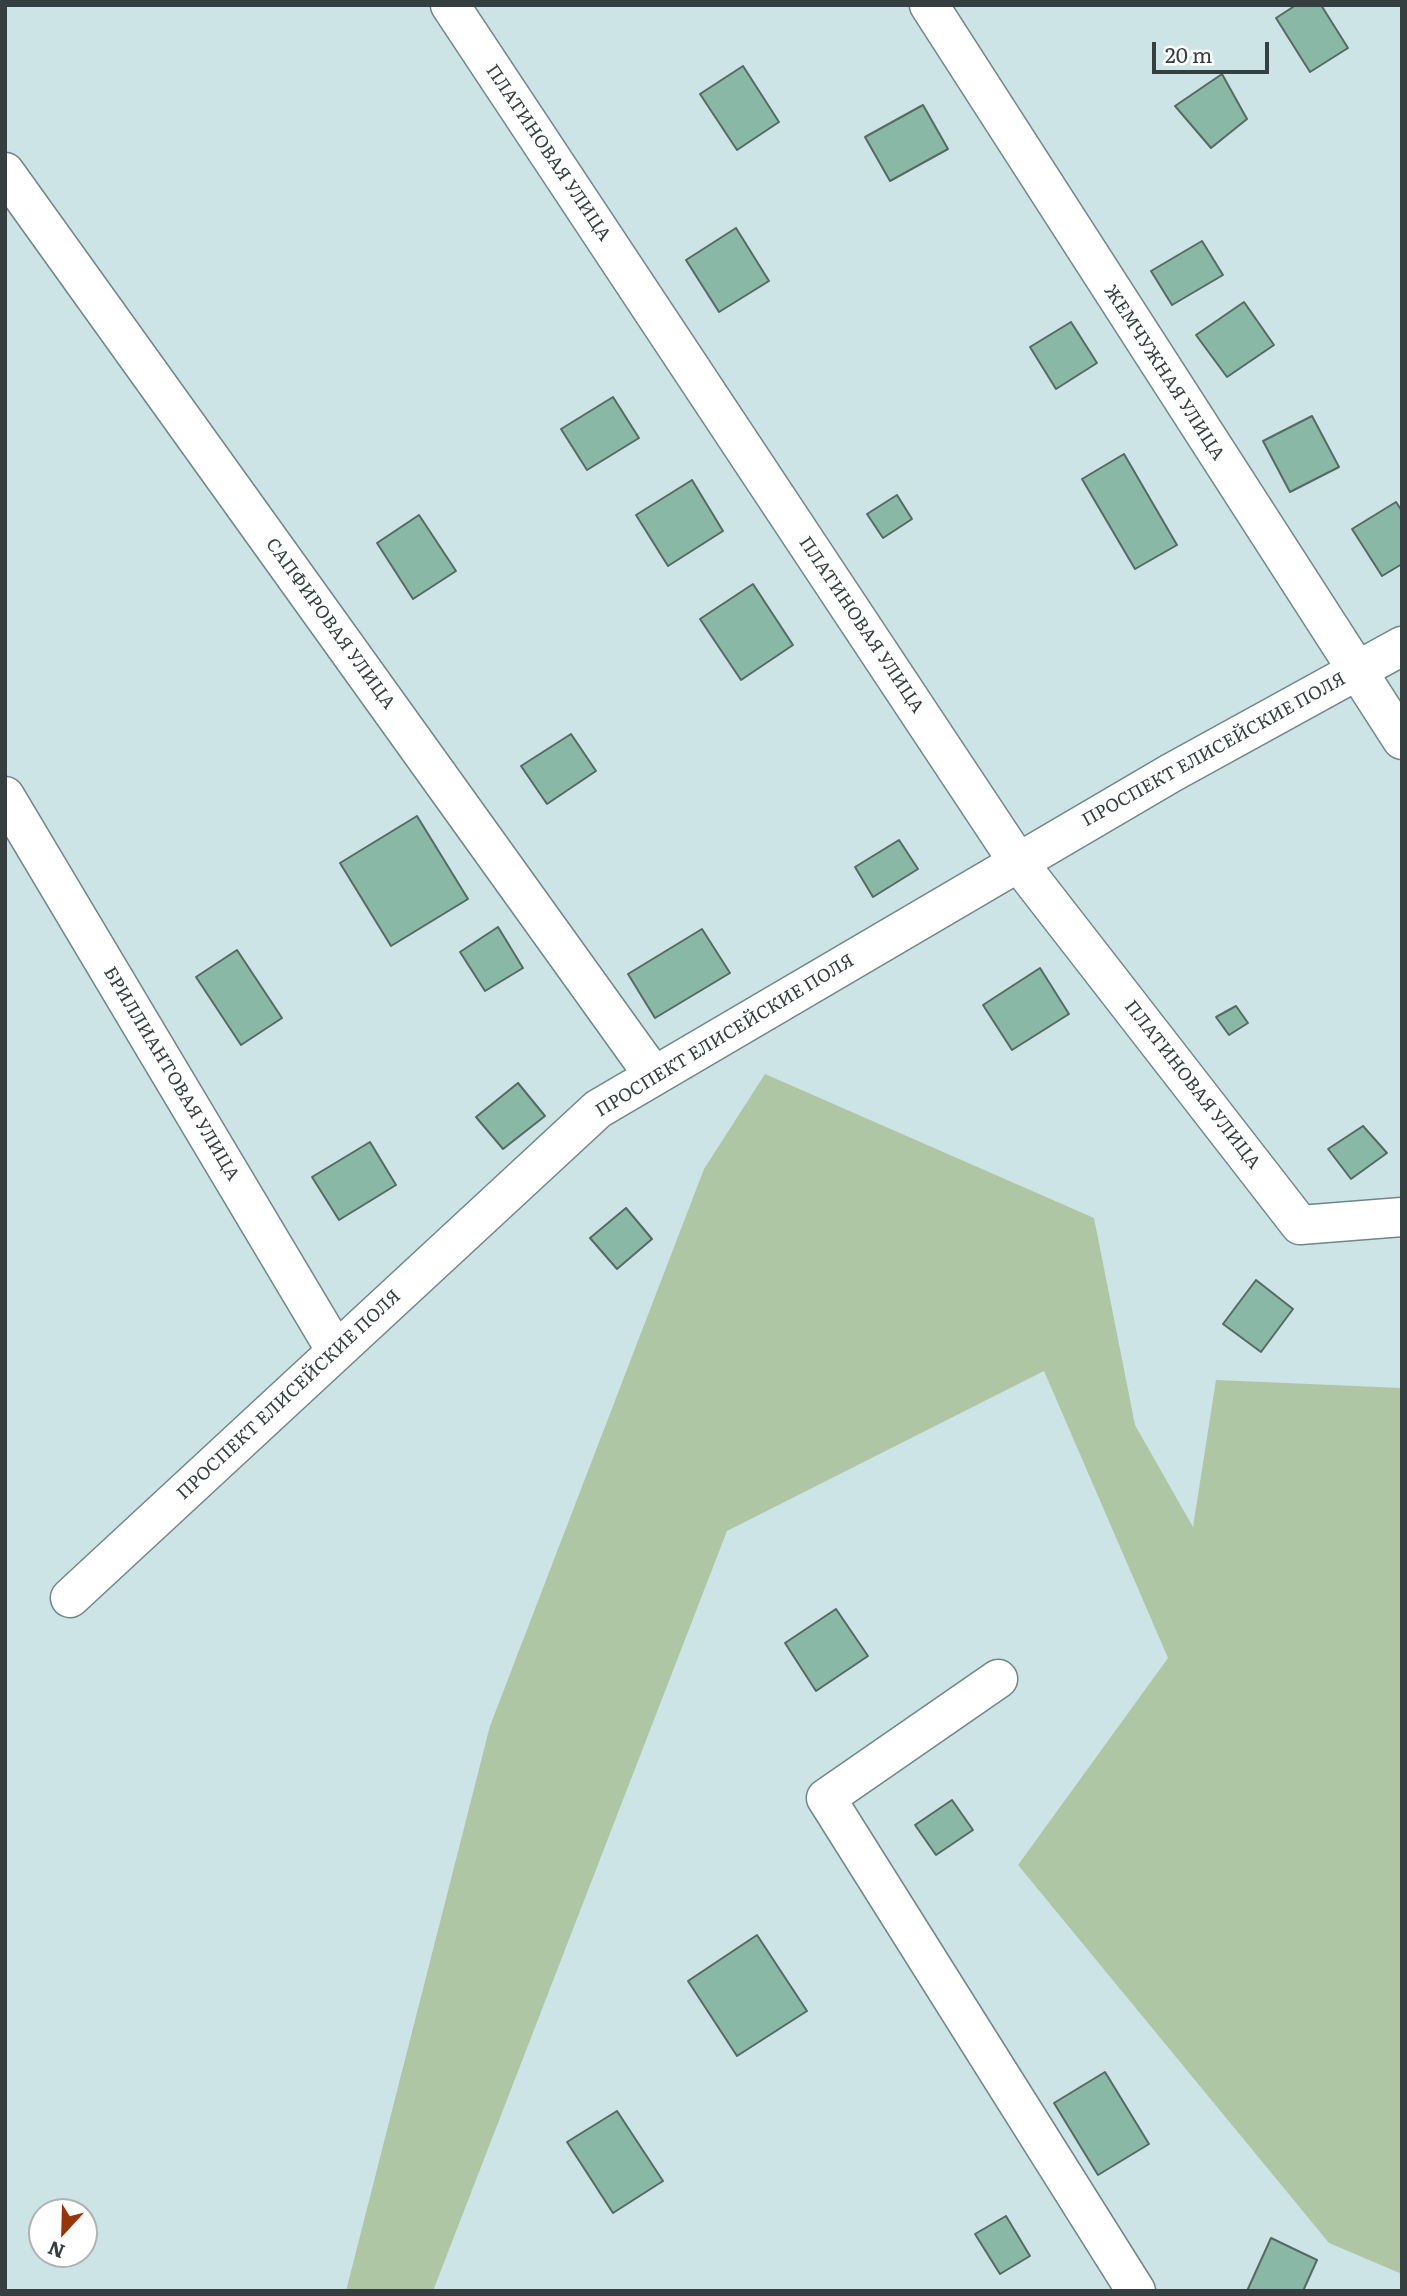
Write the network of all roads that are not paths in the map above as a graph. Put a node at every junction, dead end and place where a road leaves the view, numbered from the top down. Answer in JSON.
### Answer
{"nodes":[{"id":1,"x":450,"y":5,"type":"edge"},
{"id":2,"x":929,"y":5,"type":"edge"},
{"id":3,"x":5,"y":172,"type":"edge"},
{"id":4,"x":1402,"y":646,"type":"edge"},
{"id":5,"x":1355,"y":671,"type":"junction"},
{"id":6,"x":1402,"y":740,"type":"edge"},
{"id":7,"x":5,"y":796,"type":"edge"},
{"id":8,"x":1018,"y":862,"type":"junction"},
{"id":9,"x":654,"y":1076,"type":"junction"},
{"id":10,"x":1402,"y":1217,"type":"edge"},
{"id":11,"x":336,"y":1352,"type":"junction"},
{"id":12,"x":70,"y":1598,"type":"dead end"},
{"id":13,"x":998,"y":1679,"type":"dead end"},
{"id":14,"x":1136,"y":2291,"type":"edge"}],
"edges":[{"from":1,"to":8,"type":"street","name":"ПЛАТИНОВАЯ УЛИЦА"},
{"from":2,"to":5,"type":"street","name":"ЖЕМЧУЖНАЯ УЛИЦА"},
{"from":3,"to":9,"type":"street","name":"САПФИРОВАЯ УЛИЦА"},
{"from":4,"to":5,"type":"street","name":"ПРОСПЕКТ ЕЛИСЕЙСКИЕ ПОЛЯ"},
{"from":5,"to":6,"type":"street","name":"ЖЕМЧУЖНАЯ УЛИЦА"},
{"from":5,"to":8,"type":"street","name":"ПРОСПЕКТ ЕЛИСЕЙСКИЕ ПОЛЯ"},
{"from":7,"to":11,"type":"street","name":"БРИЛЛИАНТОВАЯ УЛИЦА"},
{"from":8,"to":9,"type":"street","name":"ПРОСПЕКТ ЕЛИСЕЙСКИЕ ПОЛЯ"},
{"from":8,"to":10,"type":"street","name":"ПЛАТИНОВАЯ УЛИЦА"},
{"from":9,"to":11,"type":"street","name":"ПРОСПЕКТ ЕЛИСЕЙСКИЕ ПОЛЯ"},
{"from":11,"to":12,"type":"street","name":"ПРОСПЕКТ ЕЛИСЕЙСКИЕ ПОЛЯ"},
{"from":13,"to":14,"type":"street"}]}
